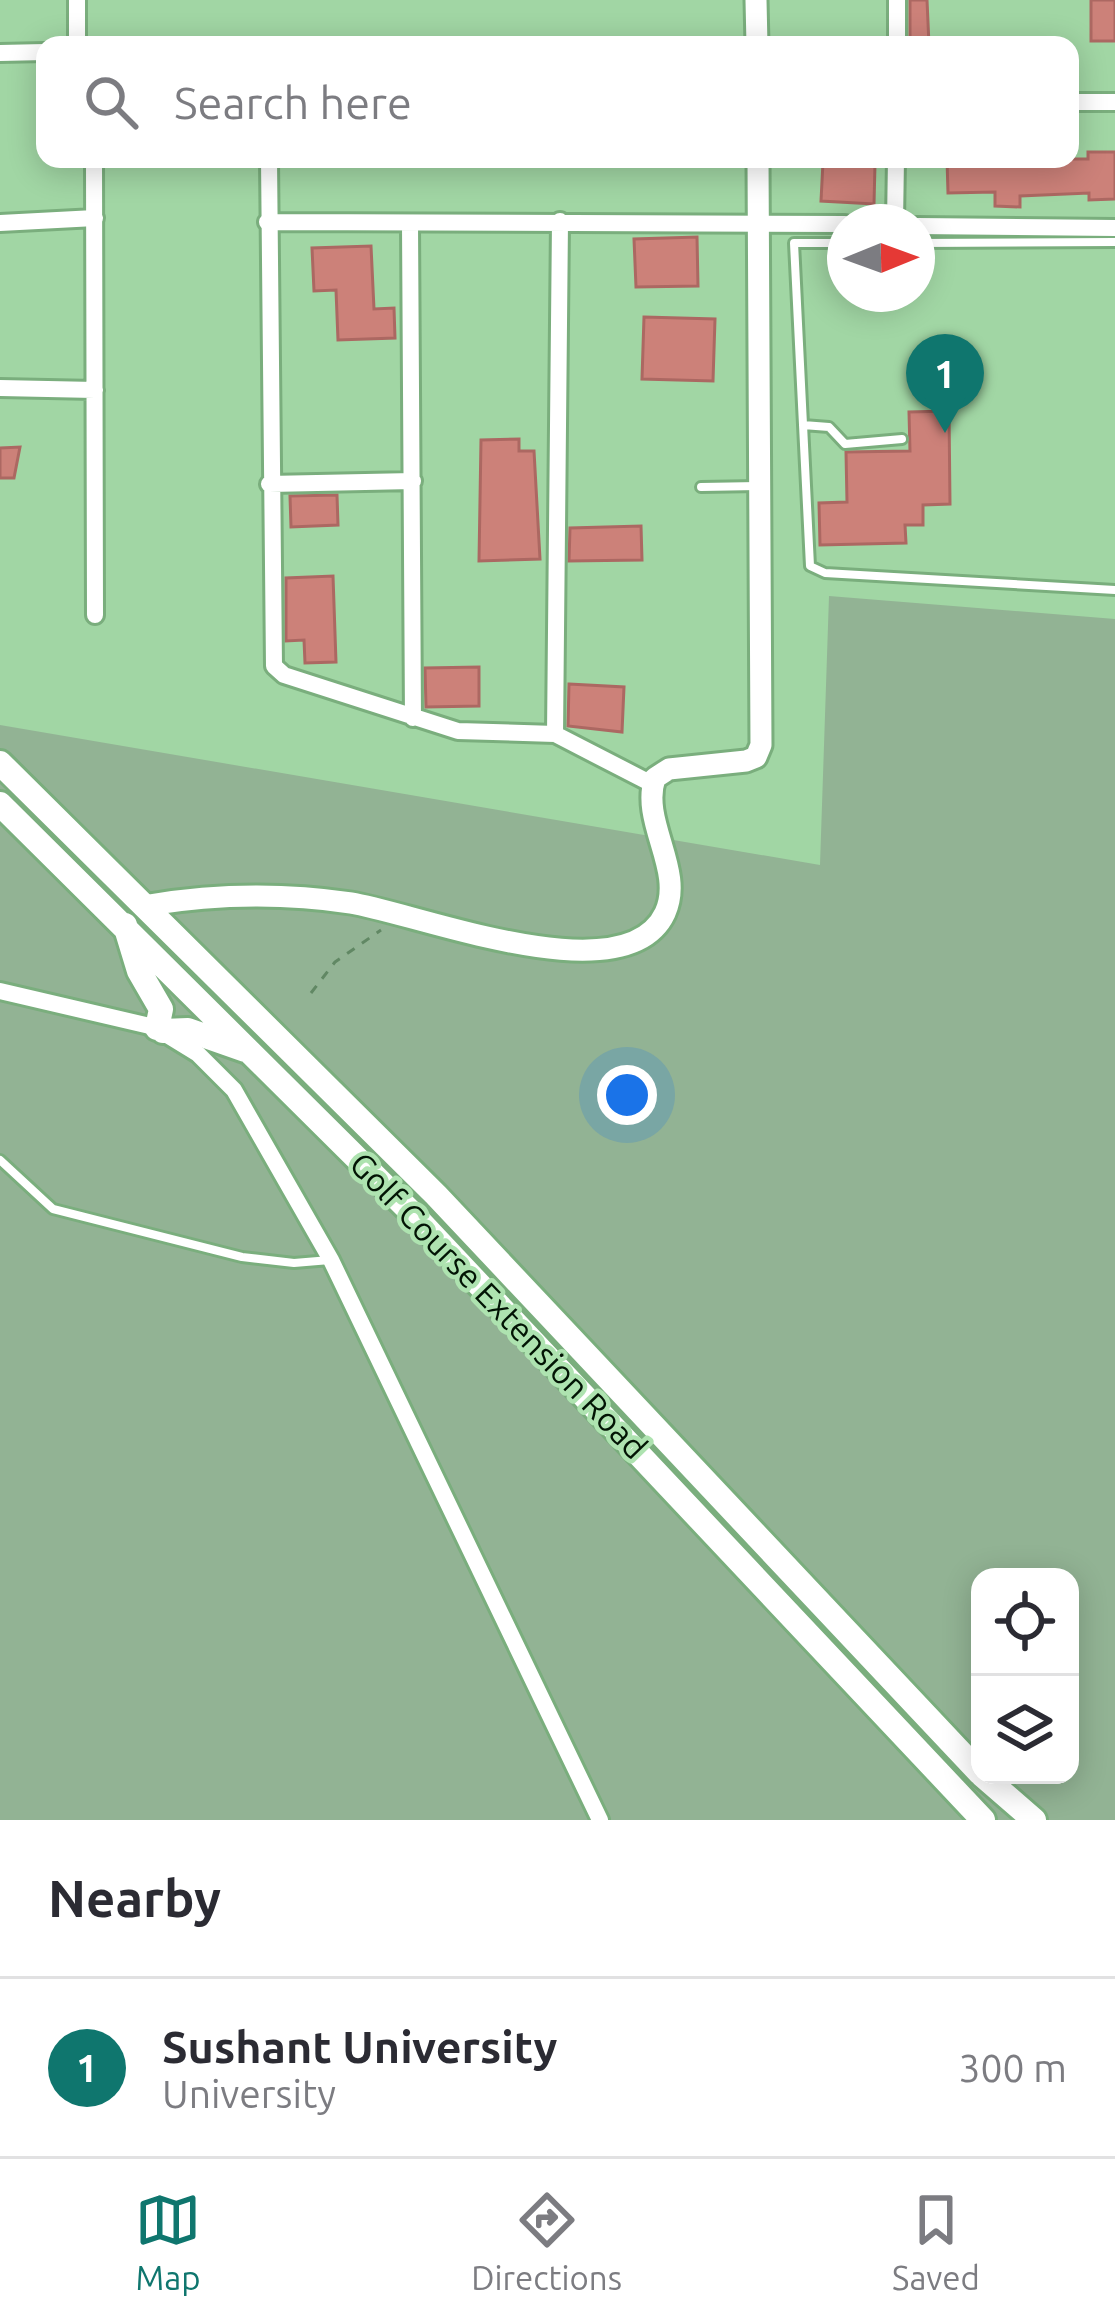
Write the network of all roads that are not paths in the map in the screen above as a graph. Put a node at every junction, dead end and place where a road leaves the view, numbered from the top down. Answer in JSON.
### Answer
{"nodes":[{"id":1,"x":77,"y":0,"type":"edge"},
{"id":2,"x":756,"y":0,"type":"edge"},
{"id":3,"x":897,"y":0,"type":"edge"},
{"id":4,"x":77,"y":36,"type":"edge"},
{"id":5,"x":757,"y":36,"type":"edge"},
{"id":6,"x":897,"y":36,"type":"edge"},
{"id":7,"x":0,"y":52,"type":"edge"},
{"id":8,"x":36,"y":52,"type":"edge"},
{"id":9,"x":1115,"y":102,"type":"edge"},
{"id":10,"x":1079,"y":103,"type":"edge"},
{"id":11,"x":94,"y":168,"type":"edge"},
{"id":12,"x":269,"y":168,"type":"edge"},
{"id":13,"x":758,"y":168,"type":"edge"},
{"id":14,"x":896,"y":168,"type":"edge"},
{"id":15,"x":895,"y":204,"type":"edge"},
{"id":16,"x":95,"y":218,"type":"junction"},
{"id":17,"x":758,"y":220,"type":"junction"},
{"id":18,"x":267,"y":221,"type":"junction"},
{"id":19,"x":560,"y":221,"type":"junction"},
{"id":20,"x":0,"y":223,"type":"edge"},
{"id":21,"x":827,"y":223,"type":"edge"},
{"id":22,"x":410,"y":224,"type":"junction"},
{"id":23,"x":935,"y":226,"type":"edge"},
{"id":24,"x":1115,"y":228,"type":"edge"},
{"id":25,"x":1115,"y":242,"type":"edge"},
{"id":26,"x":827,"y":243,"type":"edge"},
{"id":27,"x":935,"y":243,"type":"edge"},
{"id":28,"x":0,"y":388,"type":"edge"},
{"id":29,"x":94,"y":389,"type":"junction"},
{"id":30,"x":803,"y":424,"type":"junction"},
{"id":31,"x":902,"y":440,"type":"dead end"},
{"id":32,"x":413,"y":481,"type":"junction"},
{"id":33,"x":269,"y":484,"type":"junction"},
{"id":34,"x":759,"y":486,"type":"junction"},
{"id":35,"x":701,"y":487,"type":"dead end"},
{"id":36,"x":1115,"y":590,"type":"edge"},
{"id":37,"x":95,"y":615,"type":"dead end"},
{"id":38,"x":413,"y":718,"type":"junction"},
{"id":39,"x":555,"y":734,"type":"junction"},
{"id":40,"x":0,"y":763,"type":"edge"},
{"id":41,"x":652,"y":784,"type":"junction"},
{"id":42,"x":0,"y":804,"type":"edge"},
{"id":43,"x":149,"y":905,"type":"junction"},
{"id":44,"x":124,"y":924,"type":"junction"},
{"id":45,"x":0,"y":991,"type":"edge"},
{"id":46,"x":160,"y":1030,"type":"junction"},
{"id":47,"x":258,"y":1055,"type":"junction"},
{"id":48,"x":341,"y":1098,"type":"junction"},
{"id":49,"x":320,"y":1118,"type":"junction"},
{"id":50,"x":0,"y":1160,"type":"edge"},
{"id":51,"x":332,"y":1260,"type":"junction"},
{"id":52,"x":971,"y":1763,"type":"edge"},
{"id":53,"x":993,"y":1784,"type":"edge"},
{"id":54,"x":600,"y":1820,"type":"edge"},
{"id":55,"x":983,"y":1820,"type":"edge"},
{"id":56,"x":1034,"y":1820,"type":"edge"}],
"edges":[{"from":1,"to":4,"type":"street"},
{"from":2,"to":5,"type":"street"},
{"from":3,"to":6,"type":"street"},
{"from":7,"to":8,"type":"street"},
{"from":9,"to":10,"type":"street"},
{"from":11,"to":16,"type":"street"},
{"from":12,"to":18,"type":"street"},
{"from":13,"to":17,"type":"street"},
{"from":14,"to":15,"type":"street"},
{"from":16,"to":20,"type":"street"},
{"from":16,"to":29,"type":"street"},
{"from":17,"to":19,"type":"street"},
{"from":17,"to":21,"type":"street"},
{"from":17,"to":34,"type":"street"},
{"from":18,"to":22,"type":"street"},
{"from":18,"to":33,"type":"street"},
{"from":19,"to":22,"type":"street"},
{"from":19,"to":39,"type":"street"},
{"from":22,"to":32,"type":"street"},
{"from":23,"to":24,"type":"street"},
{"from":25,"to":27,"type":"lane"},
{"from":26,"to":30,"type":"lane"},
{"from":28,"to":29,"type":"street"},
{"from":29,"to":37,"type":"street"},
{"from":30,"to":31,"type":"lane"},
{"from":30,"to":36,"type":"lane"},
{"from":32,"to":33,"type":"street"},
{"from":32,"to":38,"type":"street"},
{"from":33,"to":38,"type":"street"},
{"from":34,"to":35,"type":"lane"},
{"from":34,"to":41,"type":"street"},
{"from":38,"to":39,"type":"street"},
{"from":39,"to":41,"type":"street"},
{"from":40,"to":43,"type":"main road","name":"Golf Course Extension Road"},
{"from":41,"to":43,"type":"street"},
{"from":42,"to":44,"type":"main road","name":"Golf Course Extension Road"},
{"from":43,"to":48,"type":"main road","name":"Golf Course Extension Road"},
{"from":44,"to":46,"type":"main road"},
{"from":44,"to":47,"type":"main road","name":"Golf Course Extension Road"},
{"from":45,"to":46,"type":"street"},
{"from":46,"to":47,"type":"main road"},
{"from":46,"to":51,"type":"street"},
{"from":47,"to":49,"type":"main road","name":"Golf Course Extension Road"},
{"from":48,"to":49,"type":"main road"},
{"from":48,"to":52,"type":"main road","name":"Golf Course Extension Road"},
{"from":49,"to":55,"type":"main road","name":"Golf Course Extension Road"},
{"from":50,"to":51,"type":"lane"},
{"from":51,"to":54,"type":"street"},
{"from":53,"to":56,"type":"main road","name":"Golf Course Extension Road"}]}
